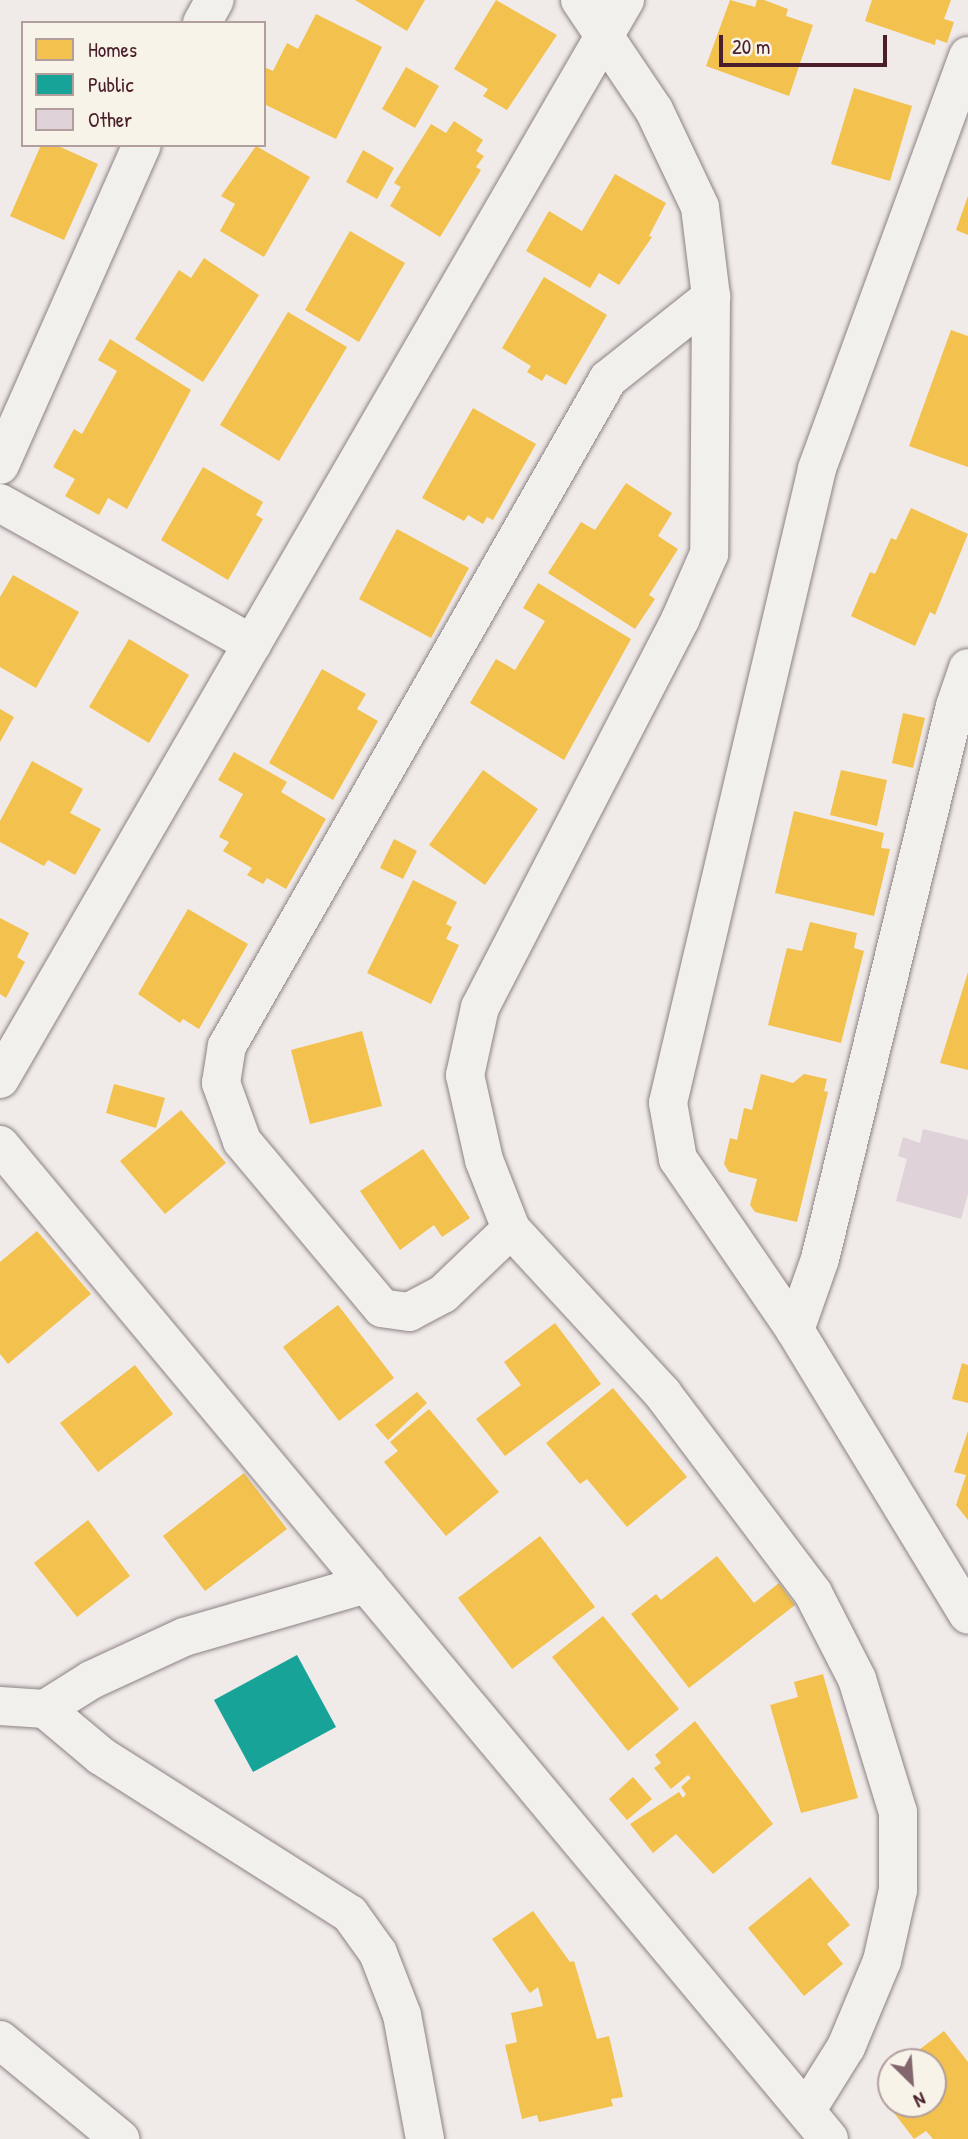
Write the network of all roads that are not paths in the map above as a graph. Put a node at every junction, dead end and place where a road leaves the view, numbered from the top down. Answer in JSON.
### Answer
{"nodes":[{"id":1,"x":215,"y":0,"type":"edge"},
{"id":2,"x":580,"y":0,"type":"edge"},
{"id":3,"x":625,"y":0,"type":"edge"},
{"id":4,"x":203,"y":21,"type":"edge"},
{"id":5,"x":605,"y":35,"type":"junction"},
{"id":6,"x":968,"y":56,"type":"edge"},
{"id":7,"x":141,"y":147,"type":"edge"},
{"id":8,"x":711,"y":297,"type":"junction"},
{"id":9,"x":0,"y":465,"type":"edge"},
{"id":10,"x":0,"y":503,"type":"edge"},
{"id":11,"x":252,"y":644,"type":"junction"},
{"id":12,"x":968,"y":668,"type":"edge"},
{"id":13,"x":961,"y":708,"type":"edge"},
{"id":14,"x":0,"y":1079,"type":"edge"},
{"id":15,"x":0,"y":1145,"type":"edge"},
{"id":16,"x":511,"y":1230,"type":"junction"},
{"id":17,"x":794,"y":1331,"type":"junction"},
{"id":18,"x":366,"y":1584,"type":"junction"},
{"id":19,"x":968,"y":1615,"type":"edge"},
{"id":20,"x":0,"y":1706,"type":"edge"},
{"id":21,"x":45,"y":1709,"type":"junction"},
{"id":22,"x":0,"y":2040,"type":"edge"},
{"id":23,"x":818,"y":2125,"type":"edge"},
{"id":24,"x":120,"y":2139,"type":"edge"},
{"id":25,"x":425,"y":2139,"type":"edge"}],
"edges":[{"from":1,"to":4,"type":"street"},
{"from":2,"to":5,"type":"street"},
{"from":3,"to":5,"type":"street"},
{"from":5,"to":8,"type":"street"},
{"from":5,"to":11,"type":"street"},
{"from":6,"to":17,"type":"street"},
{"from":7,"to":9,"type":"street"},
{"from":8,"to":16,"type":"street"},
{"from":8,"to":16,"type":"street"},
{"from":10,"to":11,"type":"street"},
{"from":11,"to":14,"type":"street"},
{"from":12,"to":13,"type":"street"},
{"from":13,"to":17,"type":"street"},
{"from":15,"to":18,"type":"street"},
{"from":16,"to":23,"type":"street"},
{"from":17,"to":19,"type":"street"},
{"from":18,"to":21,"type":"street"},
{"from":18,"to":23,"type":"street"},
{"from":20,"to":21,"type":"street"},
{"from":21,"to":25,"type":"street"},
{"from":22,"to":24,"type":"street"}]}
